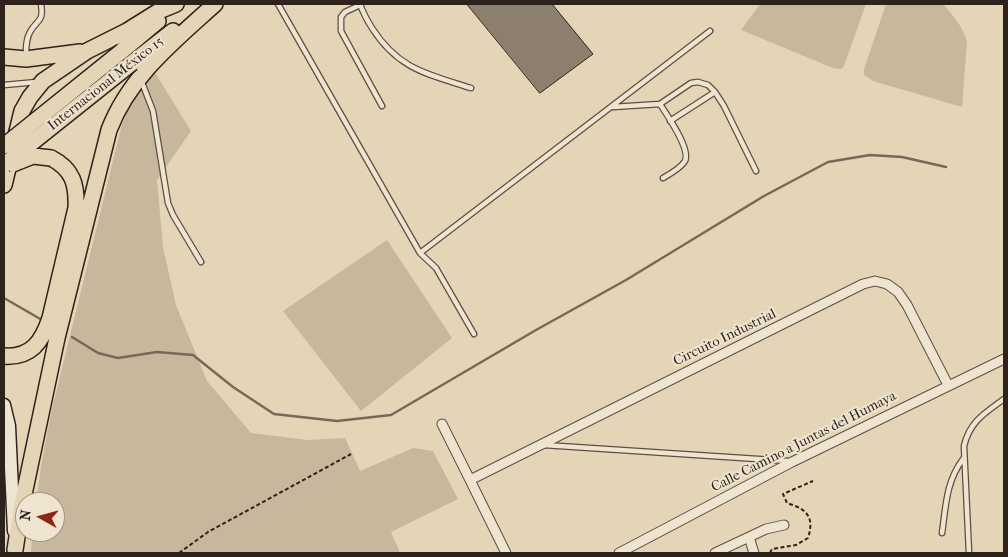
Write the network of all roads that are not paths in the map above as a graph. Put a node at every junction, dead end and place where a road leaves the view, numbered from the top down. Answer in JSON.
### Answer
{"nodes":[{"id":1,"x":42,"y":4,"type":"edge"},
{"id":2,"x":177,"y":4,"type":"edge"},
{"id":3,"x":208,"y":4,"type":"edge"},
{"id":4,"x":215,"y":4,"type":"edge"},
{"id":5,"x":278,"y":4,"type":"edge"},
{"id":6,"x":360,"y":4,"type":"edge"},
{"id":7,"x":710,"y":31,"type":"dead end"},
{"id":8,"x":87,"y":51,"type":"junction"},
{"id":9,"x":4,"y":56,"type":"edge"},
{"id":10,"x":127,"y":57,"type":"junction"},
{"id":11,"x":26,"y":59,"type":"junction"},
{"id":12,"x":140,"y":77,"type":"junction"},
{"id":13,"x":43,"y":81,"type":"junction"},
{"id":14,"x":4,"y":85,"type":"edge"},
{"id":15,"x":471,"y":88,"type":"dead end"},
{"id":16,"x":715,"y":92,"type":"junction"},
{"id":17,"x":660,"y":104,"type":"junction"},
{"id":18,"x":382,"y":106,"type":"dead end"},
{"id":19,"x":612,"y":107,"type":"junction"},
{"id":20,"x":670,"y":121,"type":"junction"},
{"id":21,"x":4,"y":146,"type":"edge"},
{"id":22,"x":4,"y":165,"type":"edge"},
{"id":23,"x":756,"y":170,"type":"dead end"},
{"id":24,"x":4,"y":171,"type":"edge"},
{"id":25,"x":663,"y":178,"type":"dead end"},
{"id":26,"x":4,"y":185,"type":"edge"},
{"id":27,"x":420,"y":253,"type":"junction"},
{"id":28,"x":201,"y":262,"type":"dead end"},
{"id":29,"x":474,"y":334,"type":"dead end"},
{"id":30,"x":4,"y":356,"type":"edge"},
{"id":31,"x":1004,"y":359,"type":"edge"},
{"id":32,"x":948,"y":385,"type":"junction"},
{"id":33,"x":1004,"y":399,"type":"edge"},
{"id":34,"x":4,"y":405,"type":"edge"},
{"id":35,"x":442,"y":424,"type":"dead end"},
{"id":36,"x":540,"y":444,"type":"junction"},
{"id":37,"x":964,"y":458,"type":"junction"},
{"id":38,"x":792,"y":462,"type":"junction"},
{"id":39,"x":470,"y":480,"type":"junction"},
{"id":40,"x":784,"y":525,"type":"dead end"},
{"id":41,"x":942,"y":533,"type":"dead end"},
{"id":42,"x":749,"y":537,"type":"junction"},
{"id":43,"x":15,"y":552,"type":"edge"},
{"id":44,"x":506,"y":553,"type":"edge"},
{"id":45,"x":618,"y":553,"type":"edge"},
{"id":46,"x":715,"y":553,"type":"edge"},
{"id":47,"x":754,"y":553,"type":"edge"},
{"id":48,"x":969,"y":553,"type":"edge"}],
"edges":[{"from":1,"to":11,"type":"lane"},
{"from":2,"to":8,"type":"main road"},
{"from":2,"to":10,"type":"main road","name":"Internacional México 15"},
{"from":3,"to":10,"type":"main road","name":"Internacional México 15"},
{"from":4,"to":12,"type":"main road"},
{"from":5,"to":27,"type":"lane"},
{"from":6,"to":15,"type":"lane"},
{"from":6,"to":18,"type":"lane"},
{"from":7,"to":19,"type":"lane"},
{"from":8,"to":11,"type":"main road"},
{"from":8,"to":13,"type":"main road"},
{"from":9,"to":11,"type":"main road"},
{"from":10,"to":21,"type":"main road","name":"Internacional México 15","bridge":true},
{"from":10,"to":22,"type":"main road","name":"Internacional México 15","bridge":true},
{"from":12,"to":28,"type":"lane"},
{"from":12,"to":43,"type":"main road"},
{"from":13,"to":14,"type":"lane"},
{"from":13,"to":26,"type":"main road"},
{"from":16,"to":17,"type":"lane"},
{"from":16,"to":20,"type":"lane"},
{"from":16,"to":23,"type":"lane"},
{"from":17,"to":19,"type":"lane"},
{"from":17,"to":20,"type":"lane"},
{"from":19,"to":27,"type":"lane"},
{"from":20,"to":25,"type":"lane"},
{"from":24,"to":30,"type":"main road","bridge":true},
{"from":27,"to":29,"type":"lane"},
{"from":31,"to":32,"type":"street","name":"Calle Camino a Juntas del Humaya"},
{"from":32,"to":36,"type":"street","name":"Circuito Industrial"},
{"from":32,"to":38,"type":"street","name":"Calle Camino a Juntas del Humaya"},
{"from":33,"to":37,"type":"lane"},
{"from":34,"to":43,"type":"main road"},
{"from":35,"to":39,"type":"street"},
{"from":36,"to":38,"type":"lane"},
{"from":36,"to":39,"type":"street","name":"Circuito Industrial"},
{"from":37,"to":41,"type":"lane"},
{"from":37,"to":48,"type":"lane"},
{"from":38,"to":45,"type":"street","name":"Calle Camino a Juntas del Humaya"},
{"from":39,"to":44,"type":"street"},
{"from":40,"to":42,"type":"street"},
{"from":42,"to":46,"type":"street"},
{"from":42,"to":47,"type":"street"}]}
